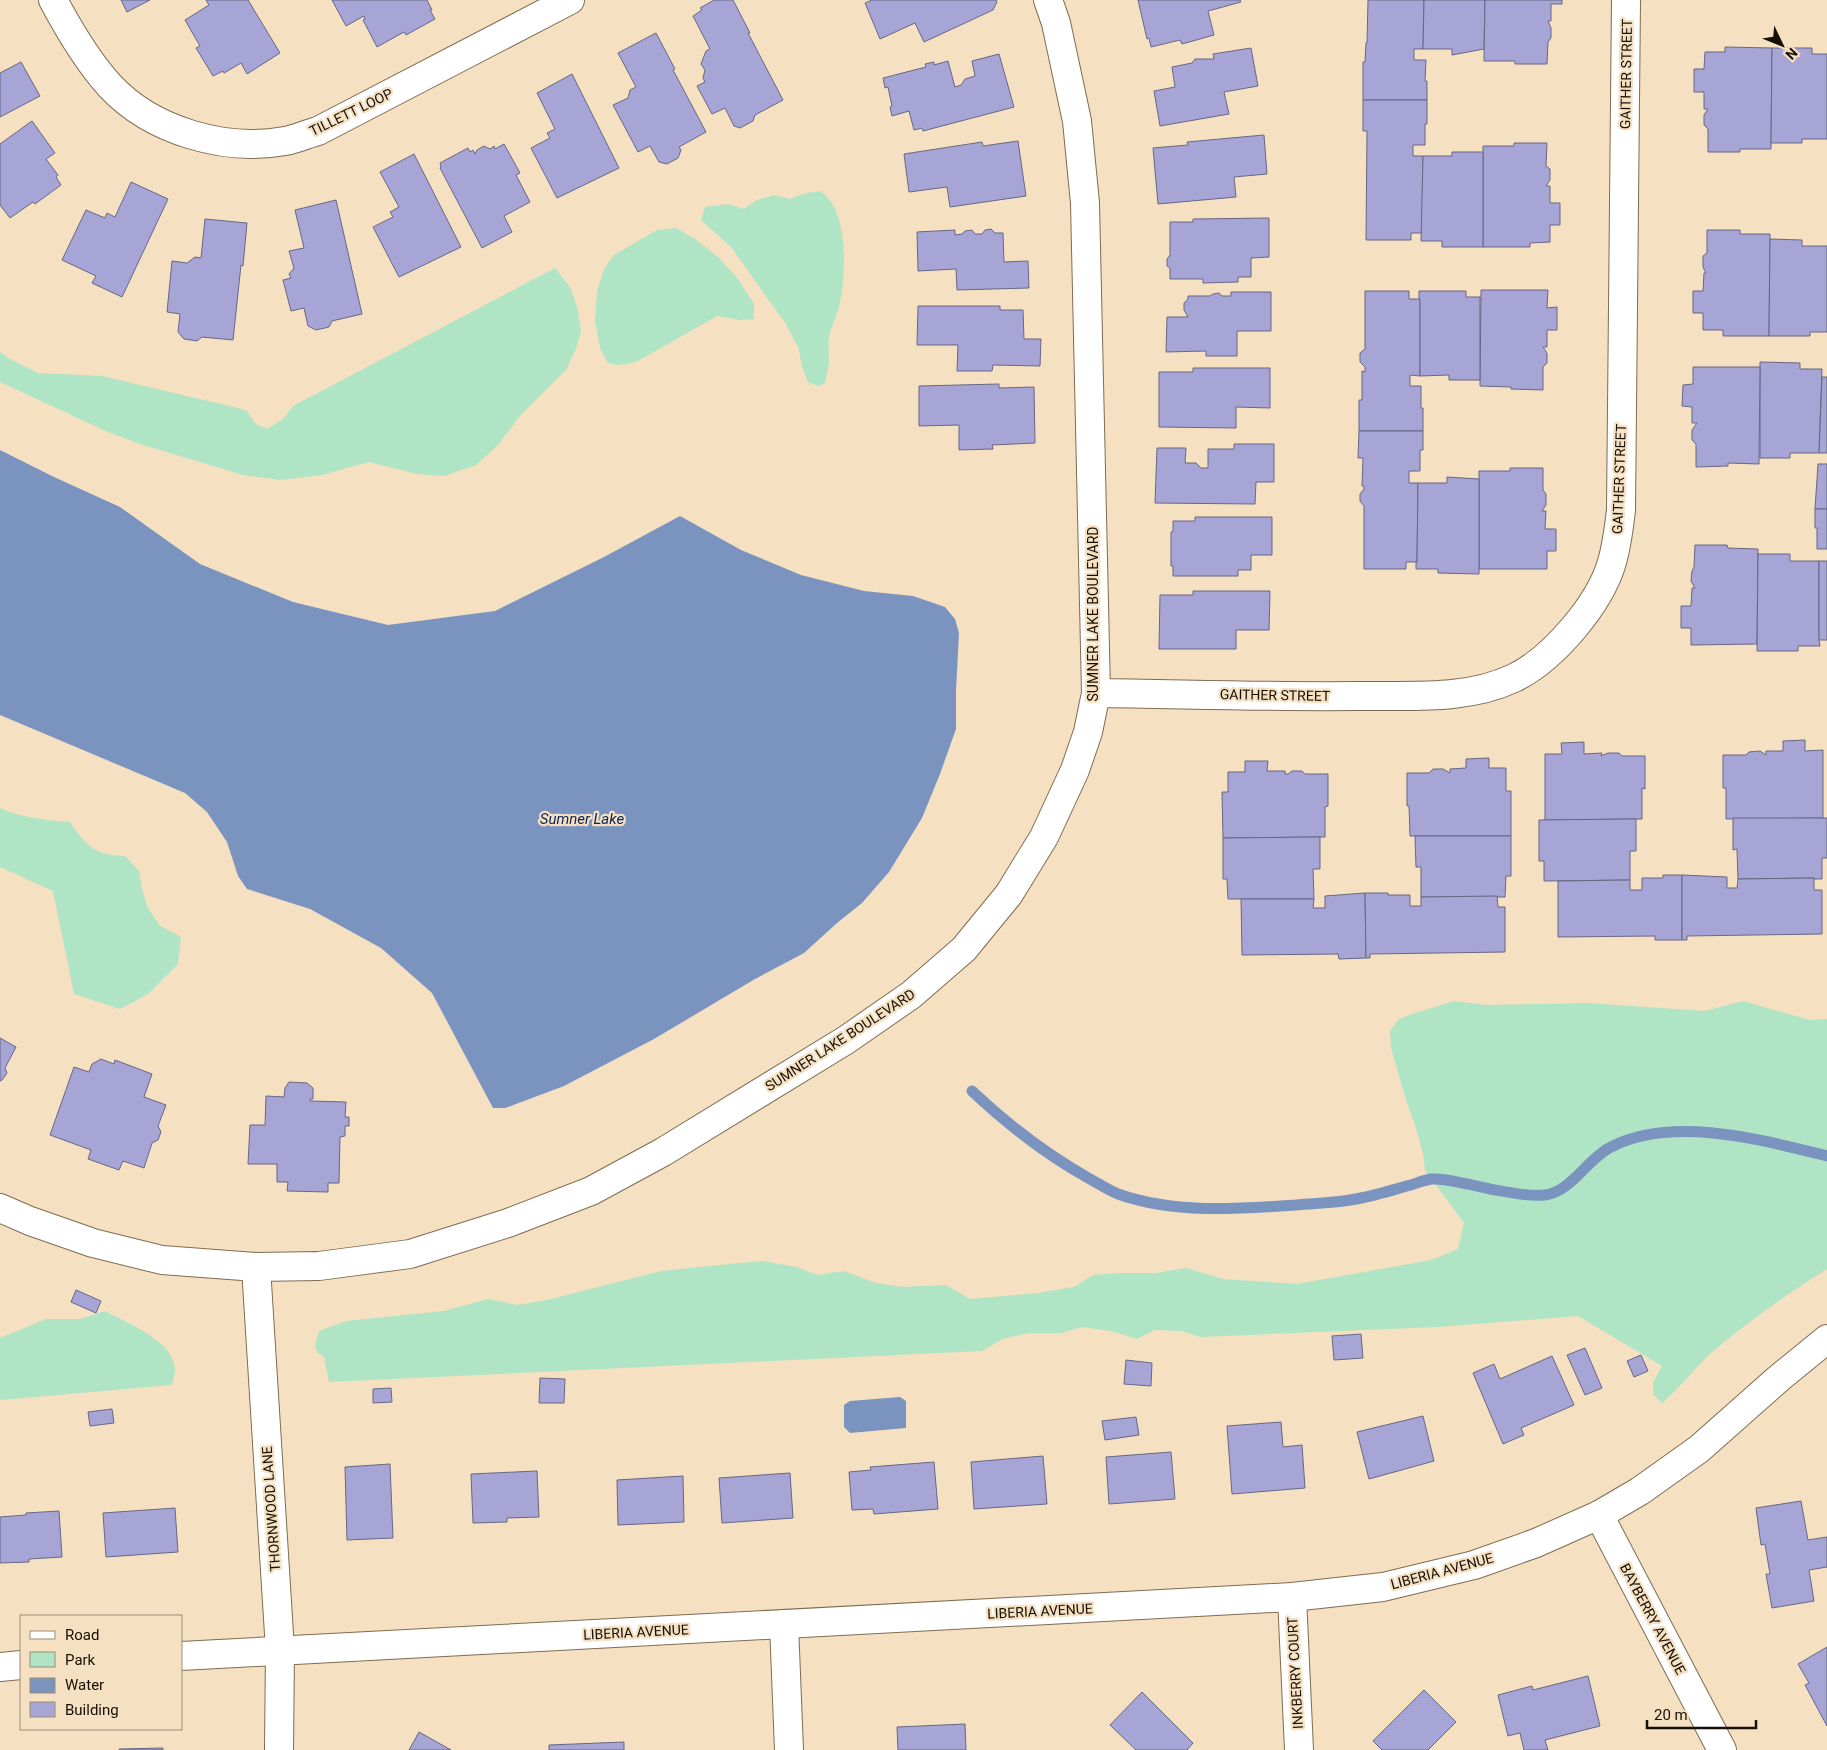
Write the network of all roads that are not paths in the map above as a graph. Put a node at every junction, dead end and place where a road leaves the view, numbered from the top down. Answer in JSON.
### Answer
{"nodes":[{"id":1,"x":53,"y":0,"type":"edge"},
{"id":2,"x":570,"y":0,"type":"edge"},
{"id":3,"x":1048,"y":0,"type":"edge"},
{"id":4,"x":1626,"y":0,"type":"edge"},
{"id":5,"x":532,"y":9,"type":"edge"},
{"id":6,"x":1096,"y":693,"type":"junction"},
{"id":7,"x":0,"y":1208,"type":"edge"},
{"id":8,"x":256,"y":1268,"type":"junction"},
{"id":9,"x":1827,"y":1339,"type":"edge"},
{"id":10,"x":1599,"y":1515,"type":"junction"},
{"id":11,"x":1292,"y":1597,"type":"junction"},
{"id":12,"x":784,"y":1624,"type":"junction"},
{"id":13,"x":280,"y":1650,"type":"junction"},
{"id":14,"x":182,"y":1656,"type":"edge"},
{"id":15,"x":20,"y":1666,"type":"edge"},
{"id":16,"x":0,"y":1667,"type":"edge"},
{"id":17,"x":279,"y":1750,"type":"edge"},
{"id":18,"x":789,"y":1750,"type":"edge"},
{"id":19,"x":1299,"y":1750,"type":"edge"},
{"id":20,"x":1722,"y":1750,"type":"edge"}],
"edges":[{"from":1,"to":5,"type":"street","name":"TILLETT LOOP"},
{"from":2,"to":5,"type":"street","name":"TILLETT LOOP"},
{"from":3,"to":6,"type":"street","name":"SUMNER LAKE BOULEVARD"},
{"from":4,"to":6,"type":"street","name":"GAITHER STREET"},
{"from":6,"to":8,"type":"street","name":"SUMNER LAKE BOULEVARD"},
{"from":7,"to":8,"type":"street","name":"SUMNER LAKE BOULEVARD"},
{"from":8,"to":13,"type":"street","name":"THORNWOOD LANE"},
{"from":9,"to":10,"type":"street","name":"LIBERIA AVENUE"},
{"from":10,"to":11,"type":"street","name":"LIBERIA AVENUE"},
{"from":10,"to":20,"type":"street","name":"BAYBERRY AVENUE"},
{"from":11,"to":12,"type":"street","name":"LIBERIA AVENUE"},
{"from":11,"to":19,"type":"street","name":"INKBERRY COURT"},
{"from":12,"to":13,"type":"street","name":"LIBERIA AVENUE"},
{"from":12,"to":18,"type":"street"},
{"from":13,"to":14,"type":"street","name":"LIBERIA AVENUE"},
{"from":13,"to":17,"type":"street","name":"THORNWOOD LANE"},
{"from":15,"to":16,"type":"street"}]}
